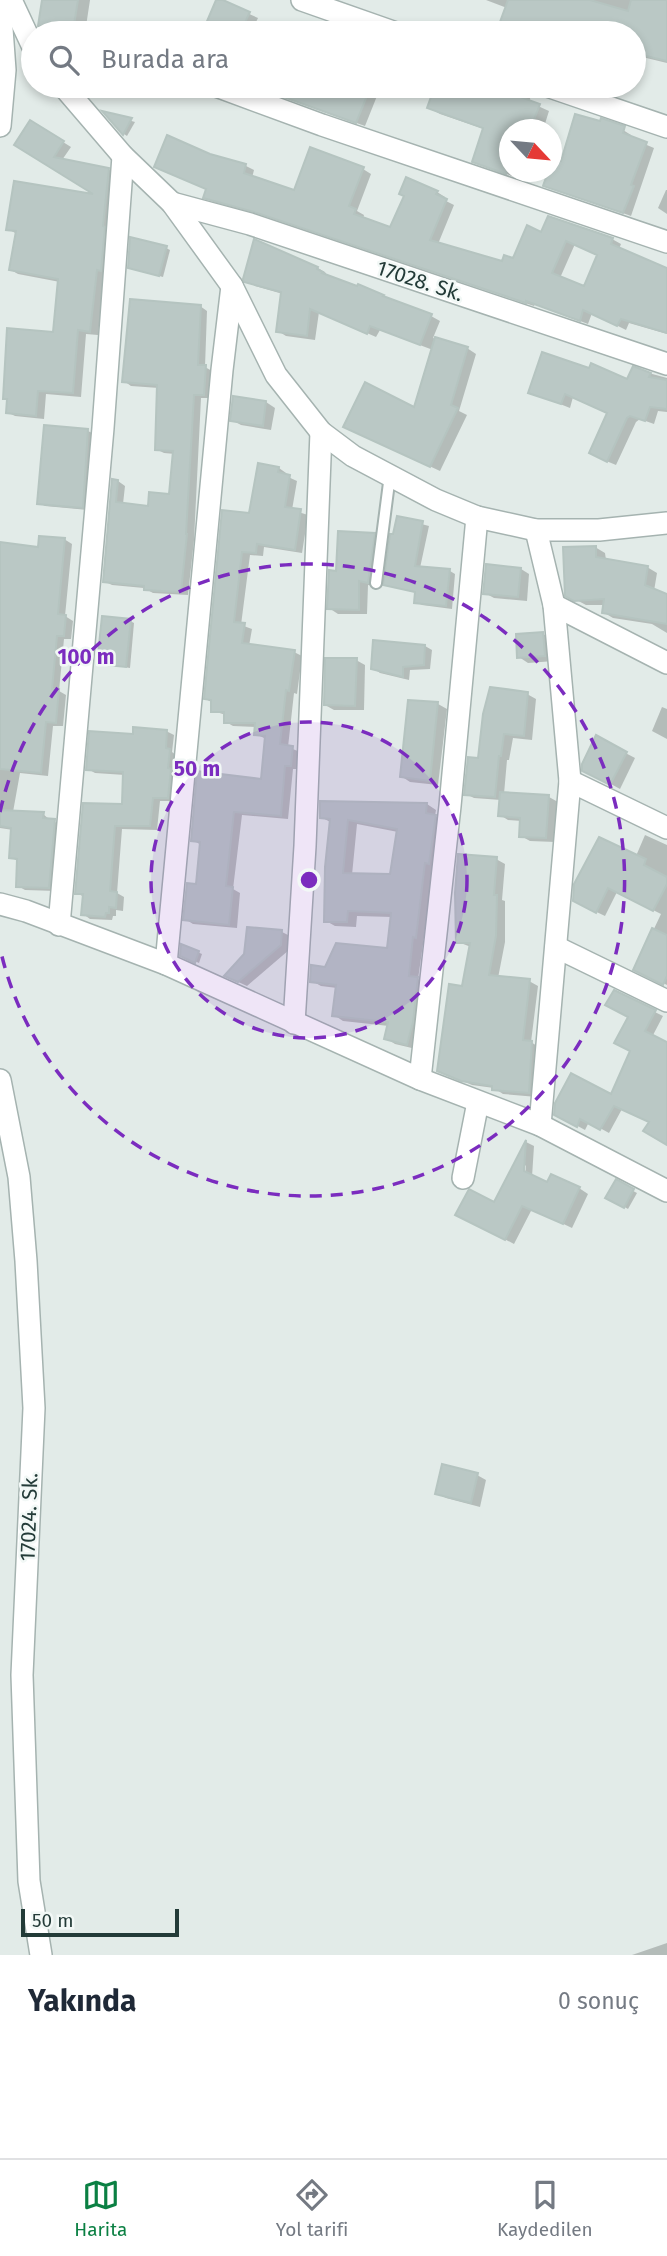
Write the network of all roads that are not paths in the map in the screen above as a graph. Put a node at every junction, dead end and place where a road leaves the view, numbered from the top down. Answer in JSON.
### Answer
{"nodes":[{"id":1,"x":11,"y":0,"type":"edge"},
{"id":2,"x":302,"y":0,"type":"edge"},
{"id":3,"x":0,"y":1,"type":"edge"},
{"id":4,"x":21,"y":21,"type":"edge"},
{"id":5,"x":362,"y":21,"type":"edge"},
{"id":6,"x":73,"y":98,"type":"edge"},
{"id":7,"x":249,"y":98,"type":"edge"},
{"id":8,"x":582,"y":98,"type":"edge"},
{"id":9,"x":0,"y":126,"type":"edge"},
{"id":10,"x":667,"y":127,"type":"edge"},
{"id":11,"x":123,"y":156,"type":"junction"},
{"id":12,"x":172,"y":203,"type":"junction"},
{"id":13,"x":667,"y":242,"type":"edge"},
{"id":14,"x":232,"y":286,"type":"junction"},
{"id":15,"x":667,"y":364,"type":"edge"},
{"id":16,"x":321,"y":432,"type":"junction"},
{"id":17,"x":390,"y":475,"type":"junction"},
{"id":18,"x":477,"y":517,"type":"junction"},
{"id":19,"x":667,"y":523,"type":"edge"},
{"id":20,"x":536,"y":530,"type":"junction"},
{"id":21,"x":376,"y":583,"type":"dead end"},
{"id":22,"x":554,"y":605,"type":"junction"},
{"id":23,"x":667,"y":663,"type":"edge"},
{"id":24,"x":570,"y":781,"type":"junction"},
{"id":25,"x":667,"y":828,"type":"edge"},
{"id":26,"x":0,"y":904,"type":"edge"},
{"id":27,"x":59,"y":925,"type":"junction"},
{"id":28,"x":556,"y":947,"type":"junction"},
{"id":29,"x":166,"y":964,"type":"junction"},
{"id":30,"x":667,"y":1001,"type":"edge"},
{"id":31,"x":294,"y":1023,"type":"junction"},
{"id":32,"x":420,"y":1079,"type":"junction"},
{"id":33,"x":0,"y":1080,"type":"edge"},
{"id":34,"x":478,"y":1102,"type":"junction"},
{"id":35,"x":540,"y":1125,"type":"junction"},
{"id":36,"x":463,"y":1178,"type":"dead end"},
{"id":37,"x":667,"y":1191,"type":"edge"},
{"id":38,"x":41,"y":1955,"type":"edge"}],
"edges":[{"from":1,"to":4,"type":"street"},
{"from":2,"to":5,"type":"street"},
{"from":3,"to":9,"type":"street"},
{"from":6,"to":11,"type":"street"},
{"from":7,"to":13,"type":"street"},
{"from":8,"to":10,"type":"street"},
{"from":11,"to":12,"type":"street"},
{"from":11,"to":27,"type":"street"},
{"from":12,"to":14,"type":"street"},
{"from":12,"to":15,"type":"street","name":"17028. Sk."},
{"from":14,"to":16,"type":"street"},
{"from":14,"to":29,"type":"street"},
{"from":16,"to":17,"type":"street"},
{"from":16,"to":31,"type":"street"},
{"from":17,"to":18,"type":"street"},
{"from":17,"to":21,"type":"lane"},
{"from":18,"to":20,"type":"street"},
{"from":18,"to":32,"type":"street"},
{"from":19,"to":20,"type":"street"},
{"from":20,"to":22,"type":"street"},
{"from":22,"to":23,"type":"street"},
{"from":22,"to":24,"type":"street"},
{"from":24,"to":25,"type":"street"},
{"from":24,"to":28,"type":"street"},
{"from":26,"to":27,"type":"street"},
{"from":27,"to":29,"type":"street"},
{"from":28,"to":30,"type":"street"},
{"from":28,"to":35,"type":"street"},
{"from":29,"to":31,"type":"street"},
{"from":31,"to":32,"type":"street"},
{"from":32,"to":34,"type":"street"},
{"from":33,"to":38,"type":"street","name":"17024. Sk."},
{"from":34,"to":35,"type":"street"},
{"from":34,"to":36,"type":"street"},
{"from":35,"to":37,"type":"street"}]}
